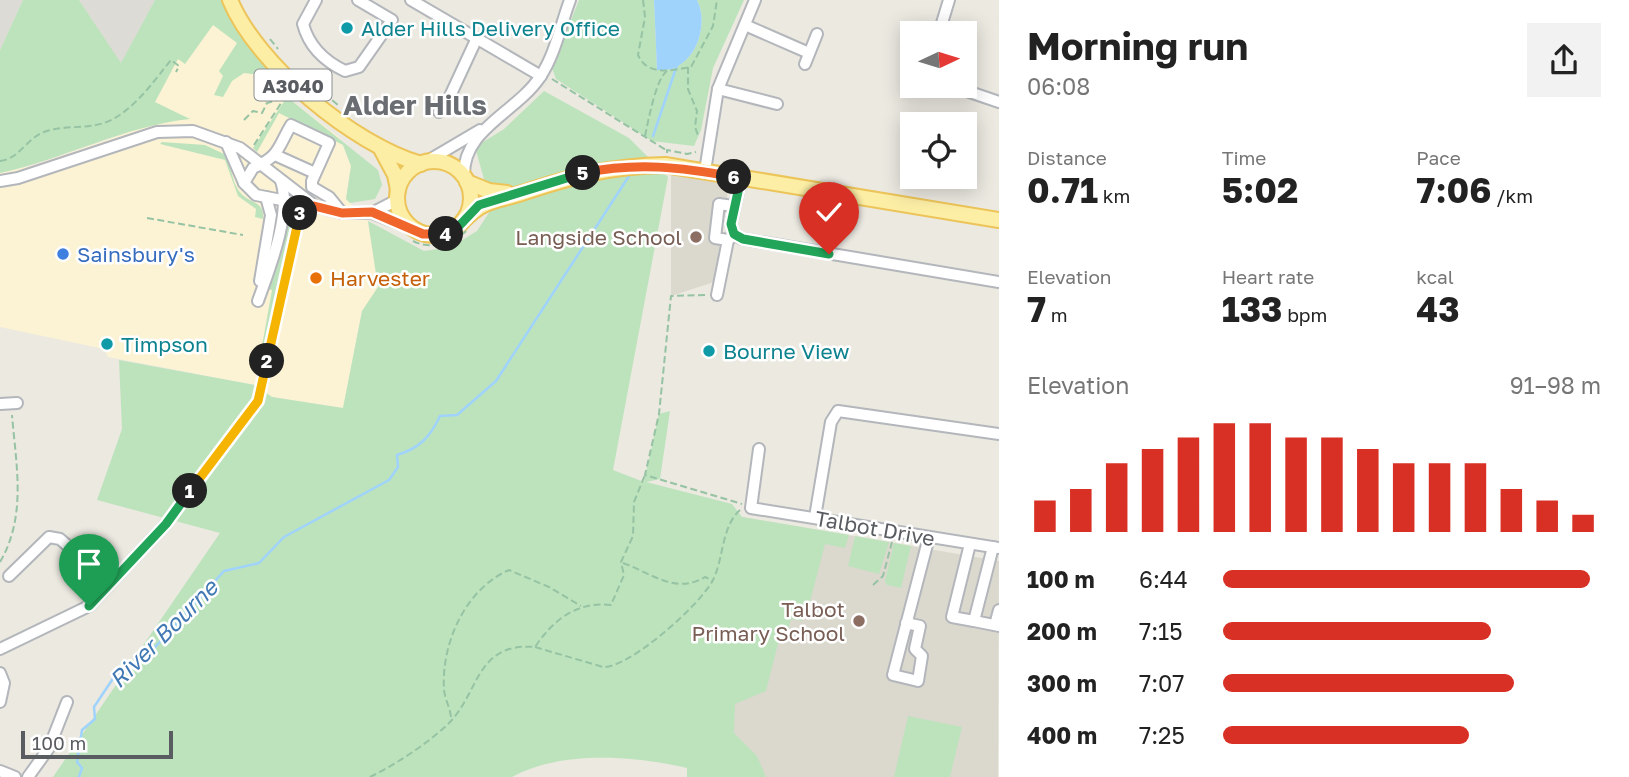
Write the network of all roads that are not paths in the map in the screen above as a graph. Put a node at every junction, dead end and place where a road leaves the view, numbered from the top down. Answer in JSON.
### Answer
{"nodes":[{"id":1,"x":230,"y":0,"type":"edge"},
{"id":2,"x":316,"y":0,"type":"edge"},
{"id":3,"x":358,"y":0,"type":"edge"},
{"id":4,"x":411,"y":0,"type":"edge"},
{"id":5,"x":570,"y":0,"type":"edge"},
{"id":6,"x":755,"y":0,"type":"edge"},
{"id":7,"x":949,"y":0,"type":"edge"},
{"id":8,"x":943,"y":21,"type":"edge"},
{"id":9,"x":745,"y":25,"type":"junction"},
{"id":10,"x":817,"y":34,"type":"dead end"},
{"id":11,"x":476,"y":40,"type":"junction"},
{"id":12,"x":542,"y":74,"type":"junction"},
{"id":13,"x":718,"y":89,"type":"junction"},
{"id":14,"x":977,"y":95,"type":"edge"},
{"id":15,"x":999,"y":102,"type":"edge"},
{"id":16,"x":777,"y":104,"type":"dead end"},
{"id":17,"x":439,"y":112,"type":"dead end"},
{"id":18,"x":489,"y":126,"type":"junction"},
{"id":19,"x":226,"y":142,"type":"junction"},
{"id":20,"x":380,"y":146,"type":"junction"},
{"id":21,"x":275,"y":155,"type":"junction"},
{"id":22,"x":422,"y":163,"type":"junction"},
{"id":23,"x":265,"y":165,"type":"junction"},
{"id":24,"x":705,"y":171,"type":"junction"},
{"id":25,"x":315,"y":173,"type":"junction"},
{"id":26,"x":741,"y":178,"type":"junction"},
{"id":27,"x":466,"y":180,"type":"junction"},
{"id":28,"x":0,"y":181,"type":"edge"},
{"id":29,"x":281,"y":181,"type":"junction"},
{"id":30,"x":244,"y":183,"type":"junction"},
{"id":31,"x":519,"y":194,"type":"junction"},
{"id":32,"x":397,"y":195,"type":"junction"},
{"id":33,"x":266,"y":197,"type":"junction"},
{"id":34,"x":285,"y":202,"type":"junction"},
{"id":35,"x":314,"y":206,"type":"junction"},
{"id":36,"x":733,"y":206,"type":"junction"},
{"id":37,"x":372,"y":212,"type":"junction"},
{"id":38,"x":299,"y":213,"type":"road end"},
{"id":39,"x":342,"y":213,"type":"junction"},
{"id":40,"x":465,"y":219,"type":"junction"},
{"id":41,"x":999,"y":220,"type":"edge"},
{"id":42,"x":413,"y":229,"type":"junction"},
{"id":43,"x":279,"y":230,"type":"junction"},
{"id":44,"x":731,"y":237,"type":"junction"},
{"id":45,"x":264,"y":251,"type":"junction"},
{"id":46,"x":999,"y":282,"type":"edge"},
{"id":47,"x":717,"y":295,"type":"road end"},
{"id":48,"x":999,"y":434,"type":"edge"},
{"id":49,"x":759,"y":449,"type":"dead end"},
{"id":50,"x":815,"y":517,"type":"junction"},
{"id":51,"x":166,"y":524,"type":"road end"},
{"id":52,"x":929,"y":537,"type":"junction"},
{"id":53,"x":970,"y":544,"type":"junction"},
{"id":54,"x":996,"y":548,"type":"edge"},
{"id":55,"x":9,"y":576,"type":"dead end"},
{"id":56,"x":110,"y":583,"type":"junction"},
{"id":57,"x":999,"y":610,"type":"edge"},
{"id":58,"x":974,"y":621,"type":"junction"},
{"id":59,"x":906,"y":623,"type":"junction"},
{"id":60,"x":997,"y":625,"type":"edge"},
{"id":61,"x":0,"y":649,"type":"edge"},
{"id":62,"x":0,"y":673,"type":"edge"},
{"id":63,"x":0,"y":702,"type":"edge"},
{"id":64,"x":67,"y":702,"type":"dead end"},
{"id":65,"x":0,"y":771,"type":"edge"},
{"id":66,"x":15,"y":777,"type":"edge"},
{"id":67,"x":28,"y":777,"type":"edge"}],
"edges":[{"from":1,"to":20,"type":"main road","number":"A3040"},
{"from":2,"to":3,"type":"street"},
{"from":4,"to":11,"type":"street"},
{"from":5,"to":12,"type":"street"},
{"from":6,"to":9,"type":"street"},
{"from":7,"to":8,"type":"street"},
{"from":9,"to":10,"type":"street"},
{"from":9,"to":13,"type":"street"},
{"from":11,"to":12,"type":"street"},
{"from":11,"to":17,"type":"street"},
{"from":12,"to":18,"type":"street"},
{"from":13,"to":16,"type":"street"},
{"from":13,"to":24,"type":"street"},
{"from":14,"to":15,"type":"street"},
{"from":18,"to":22,"type":"street"},
{"from":18,"to":27,"type":"street"},
{"from":19,"to":23,"type":"street"},
{"from":19,"to":28,"type":"street"},
{"from":19,"to":30,"type":"street"},
{"from":20,"to":22,"type":"main road","number":"A3040"},
{"from":20,"to":32,"type":"main road"},
{"from":21,"to":23,"type":"street"},
{"from":21,"to":25,"type":"street"},
{"from":21,"to":25,"type":"street"},
{"from":22,"to":27,"type":"main road","number":"A3040"},
{"from":22,"to":32,"type":"main road"},
{"from":23,"to":29,"type":"street"},
{"from":23,"to":30,"type":"street"},
{"from":24,"to":26,"type":"main road","number":"A3040"},
{"from":24,"to":31,"type":"main road","number":"A3040"},
{"from":25,"to":39,"type":"street"},
{"from":26,"to":36,"type":"street"},
{"from":26,"to":41,"type":"main road","number":"A3040"},
{"from":27,"to":31,"type":"main road","number":"A3040"},
{"from":27,"to":40,"type":"main road"},
{"from":29,"to":34,"type":"street"},
{"from":29,"to":35,"type":"street"},
{"from":30,"to":33,"type":"street"},
{"from":31,"to":40,"type":"main road","number":"A3040"},
{"from":32,"to":37,"type":"street"},
{"from":32,"to":42,"type":"main road"},
{"from":33,"to":34,"type":"street"},
{"from":33,"to":45,"type":"street"},
{"from":34,"to":35,"type":"street"},
{"from":34,"to":43,"type":"street"},
{"from":35,"to":38,"type":"street"},
{"from":35,"to":39,"type":"street"},
{"from":36,"to":44,"type":"street"},
{"from":36,"to":44,"type":"street"},
{"from":37,"to":39,"type":"street"},
{"from":37,"to":42,"type":"street"},
{"from":40,"to":42,"type":"main road","number":"A3040"},
{"from":43,"to":45,"type":"street"},
{"from":43,"to":45,"type":"street"},
{"from":44,"to":46,"type":"street"},
{"from":44,"to":47,"type":"street"},
{"from":48,"to":50,"type":"street"},
{"from":49,"to":50,"type":"street","name":"Talbot Drive"},
{"from":50,"to":52,"type":"street","name":"Talbot Drive"},
{"from":51,"to":56,"type":"street"},
{"from":52,"to":53,"type":"street","name":"Talbot Drive"},
{"from":52,"to":59,"type":"street"},
{"from":53,"to":54,"type":"street","name":"Talbot Drive"},
{"from":53,"to":58,"type":"street"},
{"from":54,"to":58,"type":"street"},
{"from":55,"to":56,"type":"street"},
{"from":56,"to":61,"type":"street"},
{"from":57,"to":60,"type":"street"},
{"from":58,"to":60,"type":"street"},
{"from":59,"to":59,"type":"street"},
{"from":62,"to":63,"type":"street"},
{"from":64,"to":67,"type":"street"},
{"from":65,"to":66,"type":"street"}]}
